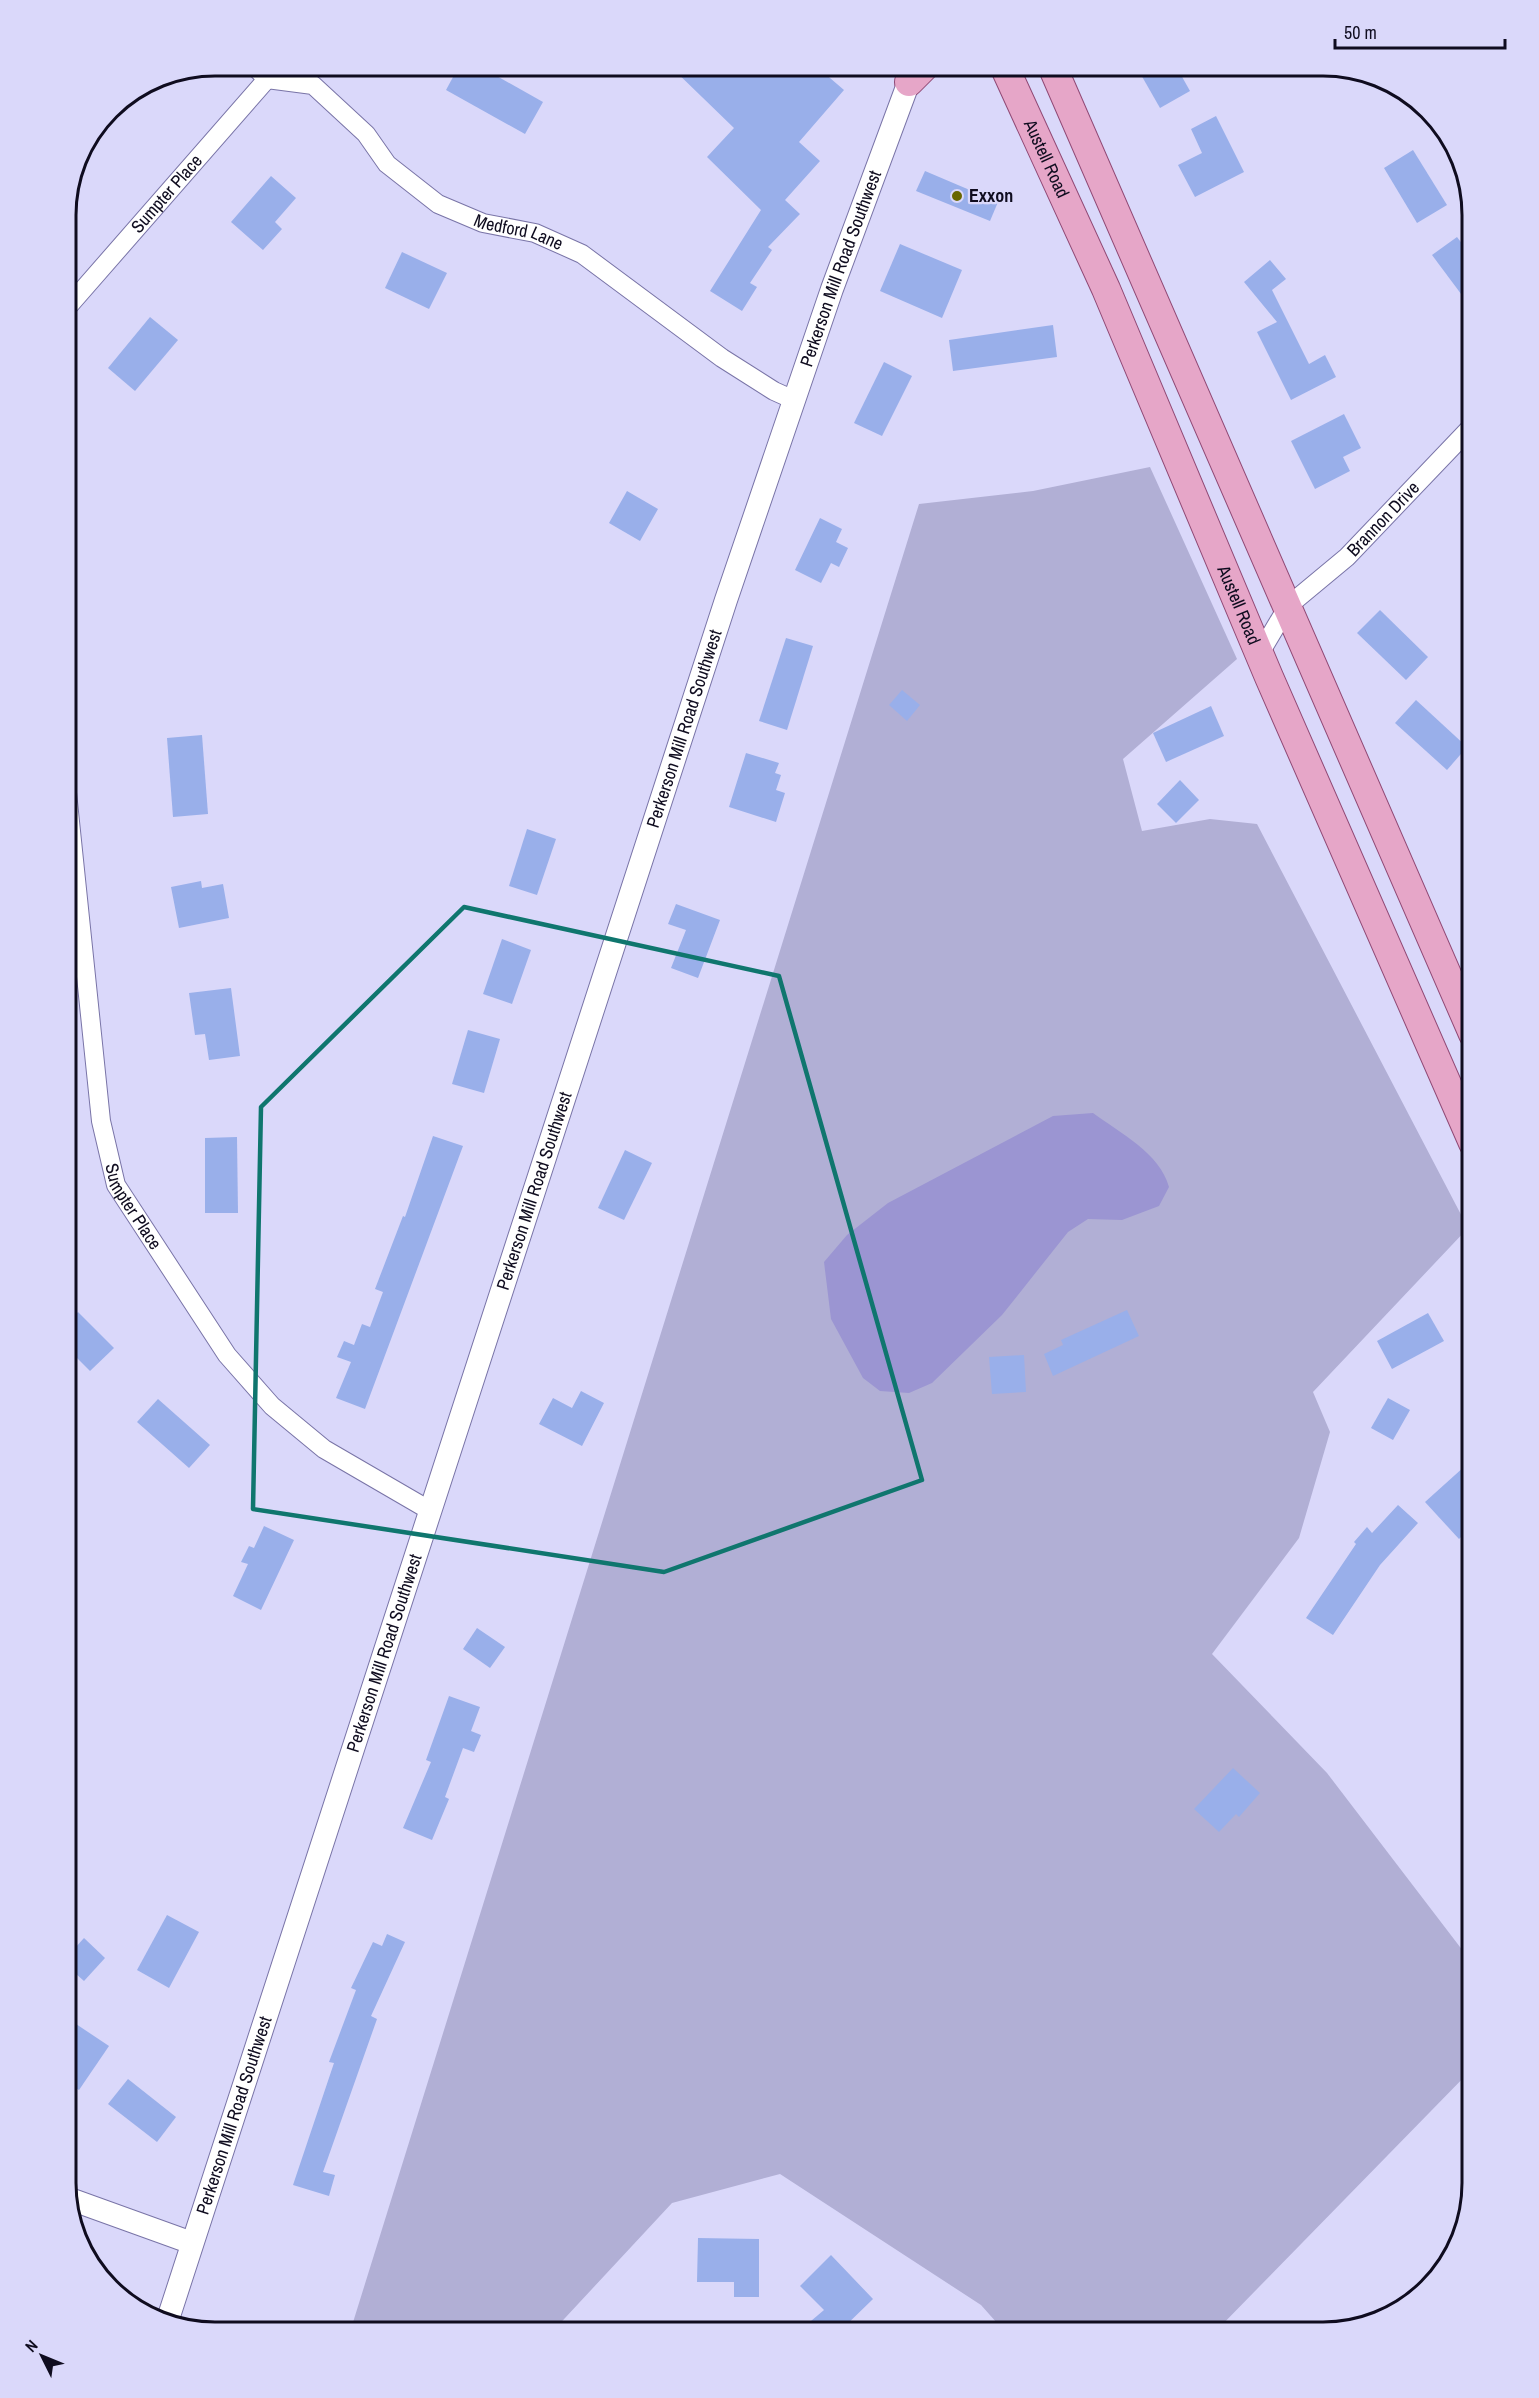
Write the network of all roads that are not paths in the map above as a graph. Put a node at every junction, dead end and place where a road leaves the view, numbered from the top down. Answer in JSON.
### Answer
{"nodes":[{"id":1,"x":264,"y":77,"type":"edge"},
{"id":2,"x":914,"y":77,"type":"edge"},
{"id":3,"x":1009,"y":77,"type":"edge"},
{"id":4,"x":1057,"y":77,"type":"edge"},
{"id":5,"x":267,"y":80,"type":"junction"},
{"id":6,"x":77,"y":297,"type":"edge"},
{"id":7,"x":794,"y":400,"type":"junction"},
{"id":8,"x":1462,"y":437,"type":"edge"},
{"id":9,"x":1288,"y":606,"type":"junction"},
{"id":10,"x":1260,"y":653,"type":"junction"},
{"id":11,"x":77,"y":886,"type":"edge"},
{"id":12,"x":1462,"y":1009,"type":"edge"},
{"id":13,"x":1462,"y":1118,"type":"edge"},
{"id":14,"x":429,"y":1510,"type":"junction"},
{"id":15,"x":78,"y":2202,"type":"edge"},
{"id":16,"x":192,"y":2243,"type":"junction"},
{"id":17,"x":170,"y":2313,"type":"edge"}],
"edges":[{"from":1,"to":5,"type":"street"},
{"from":2,"to":7,"type":"street","name":"Perkerson Mill Road Southwest"},
{"from":3,"to":10,"type":"main road","name":"Austell Road"},
{"from":4,"to":9,"type":"main road"},
{"from":5,"to":6,"type":"street","name":"Sumpter Place"},
{"from":5,"to":7,"type":"street","name":"Medford Lane"},
{"from":7,"to":14,"type":"street","name":"Perkerson Mill Road Southwest"},
{"from":8,"to":9,"type":"street","name":"Brannon Drive"},
{"from":9,"to":10,"type":"street","name":"Brannon Drive"},
{"from":9,"to":12,"type":"main road"},
{"from":10,"to":13,"type":"main road","name":"Austell Road"},
{"from":11,"to":14,"type":"street","name":"Sumpter Place"},
{"from":14,"to":16,"type":"street","name":"Perkerson Mill Road Southwest"},
{"from":15,"to":16,"type":"street"},
{"from":16,"to":17,"type":"street","name":"Perkerson Mill Road Southwest"}]}
